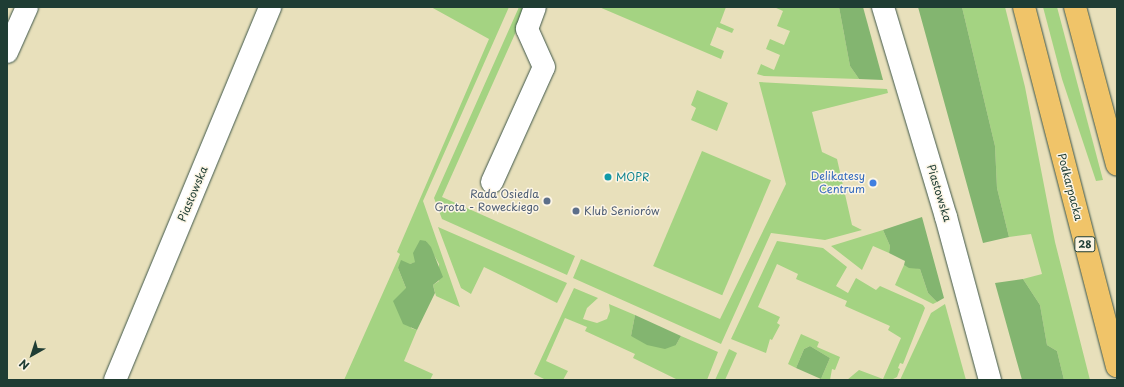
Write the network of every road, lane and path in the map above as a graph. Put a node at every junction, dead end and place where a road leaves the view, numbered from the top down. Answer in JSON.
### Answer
{"nodes":[{"id":1,"x":27,"y":7,"type":"edge"},
{"id":2,"x":270,"y":7,"type":"edge"},
{"id":3,"x":535,"y":7,"type":"edge"},
{"id":4,"x":884,"y":7,"type":"edge"},
{"id":5,"x":1024,"y":7,"type":"edge"},
{"id":6,"x":1075,"y":7,"type":"edge"},
{"id":7,"x":7,"y":52,"type":"edge"},
{"id":8,"x":1117,"y":165,"type":"edge"},
{"id":9,"x":492,"y":182,"type":"dead end"},
{"id":10,"x":1117,"y":366,"type":"edge"},
{"id":11,"x":115,"y":380,"type":"edge"},
{"id":12,"x":990,"y":380,"type":"edge"}],
"edges":[{"from":1,"to":7,"type":"street"},
{"from":2,"to":11,"type":"street","name":"Piastowska"},
{"from":3,"to":9,"type":"street"},
{"from":4,"to":12,"type":"street","name":"Piastowska"},
{"from":5,"to":10,"type":"main road","name":"Podkarpacka","number":"28"},
{"from":6,"to":8,"type":"main road"}]}
